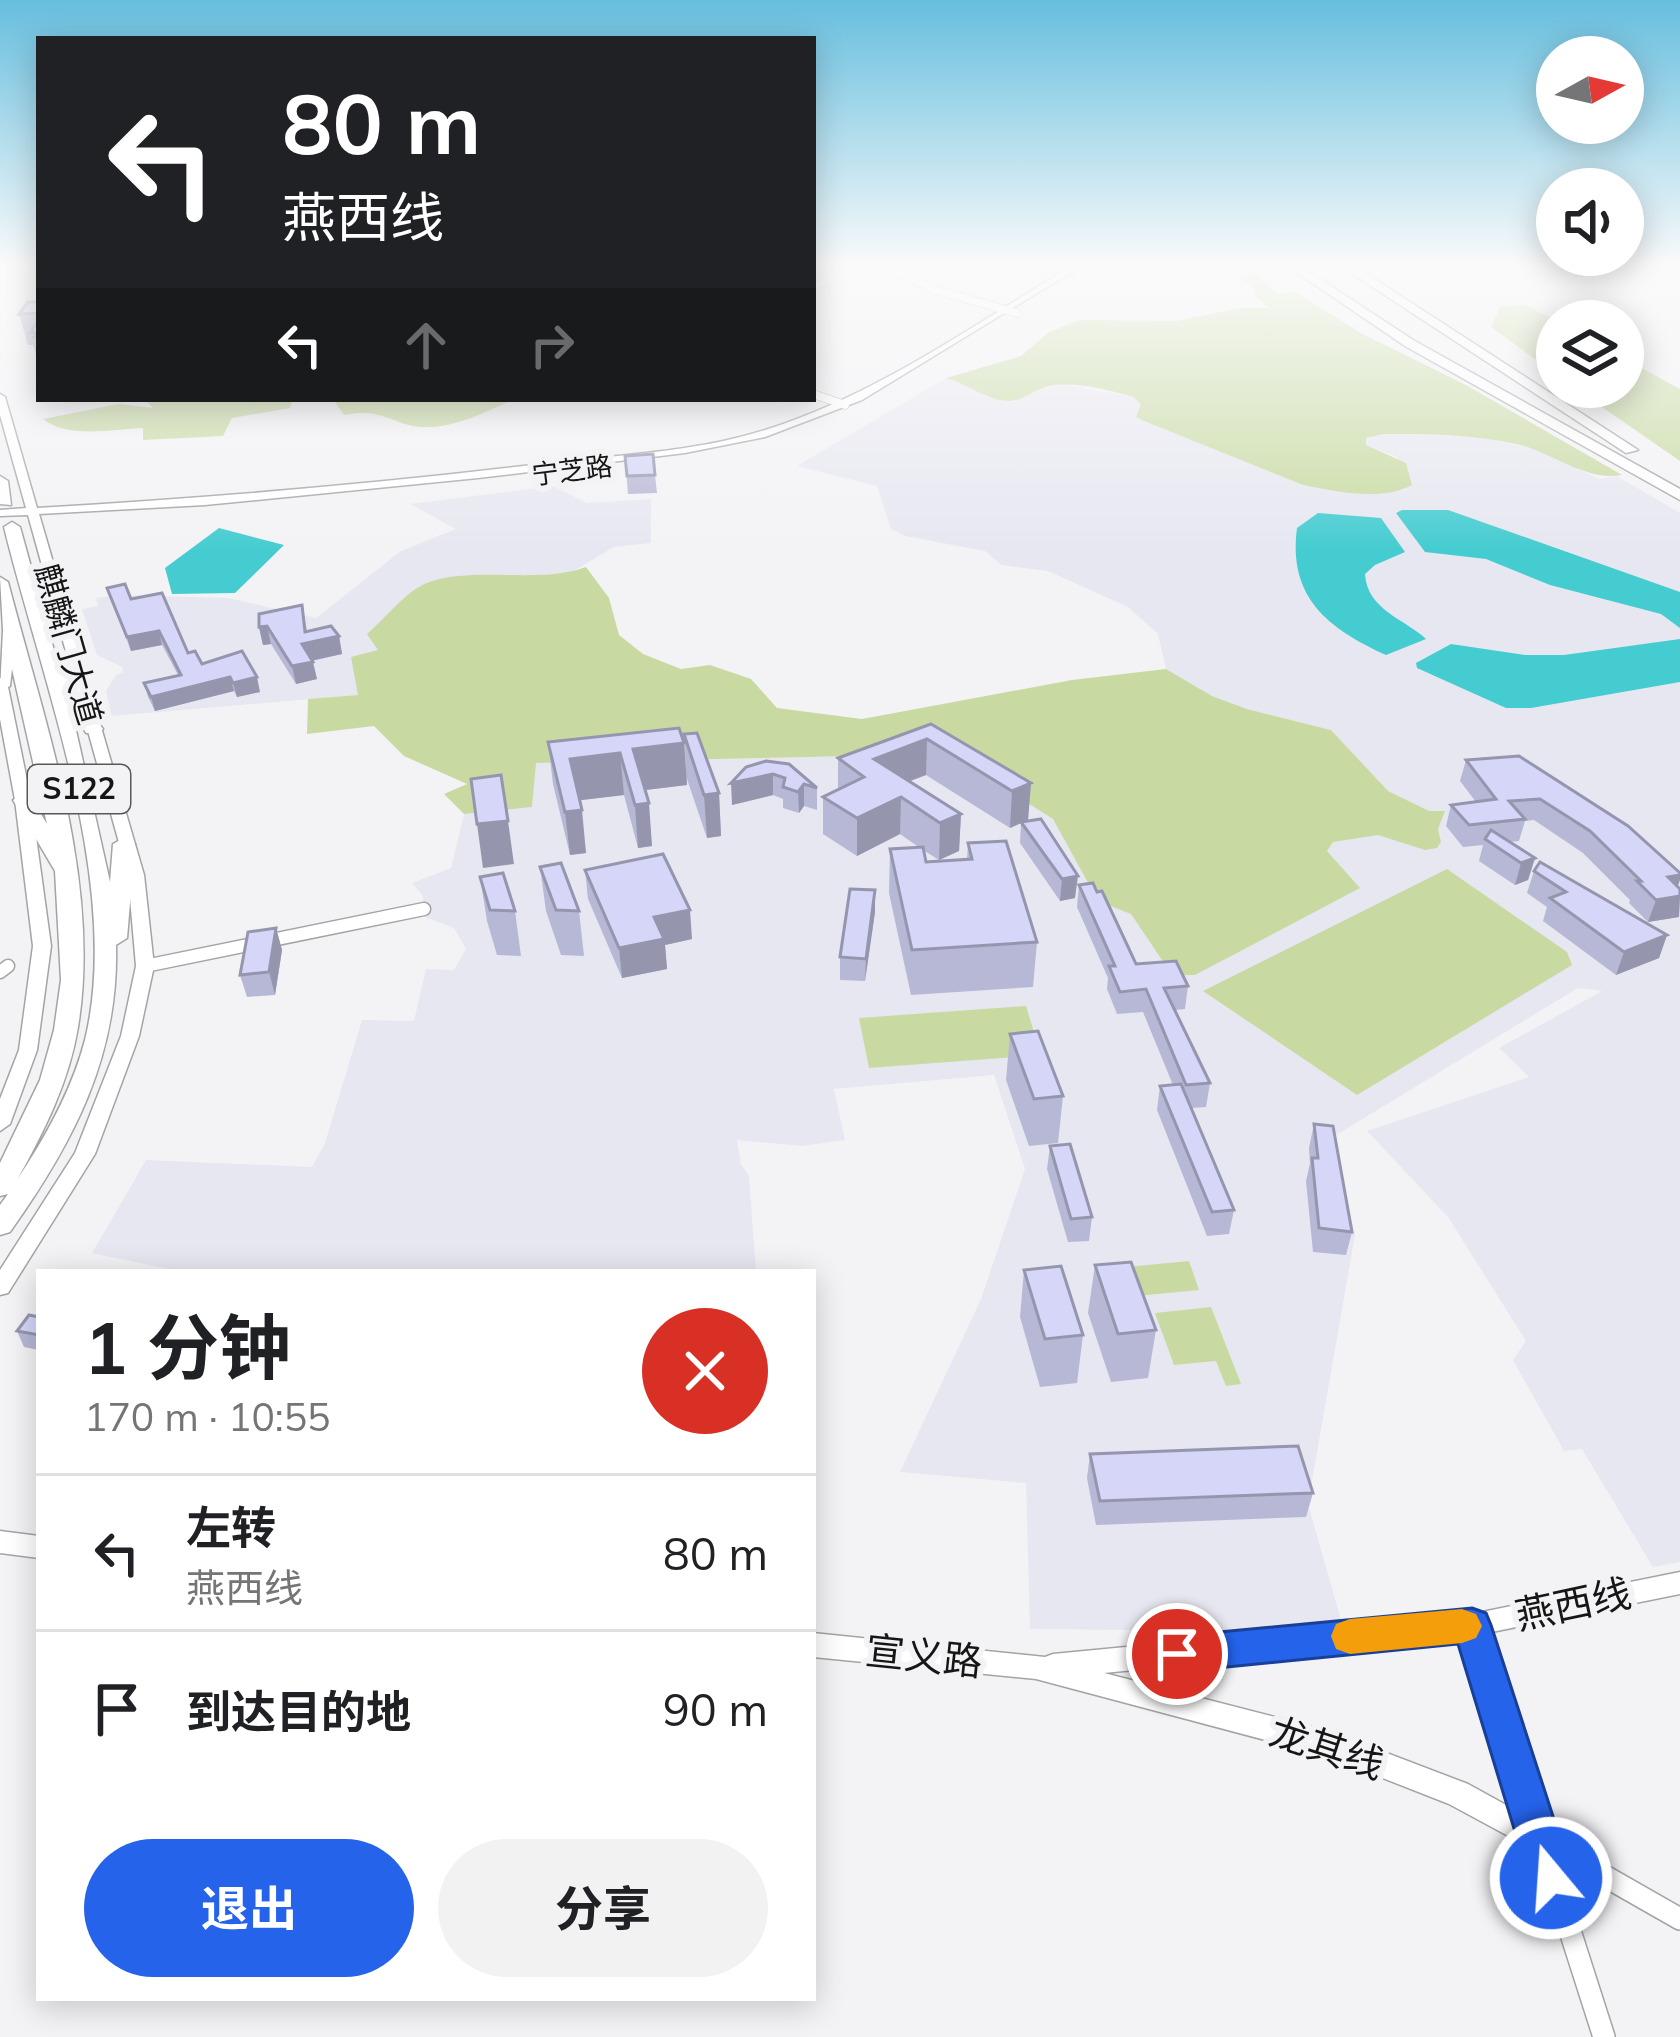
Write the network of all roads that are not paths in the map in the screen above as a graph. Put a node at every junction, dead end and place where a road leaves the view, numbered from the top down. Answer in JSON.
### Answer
{"nodes":[{"id":1,"x":915,"y":362,"type":"edge"},
{"id":2,"x":937,"y":362,"type":"edge"},
{"id":3,"x":1442,"y":362,"type":"edge"},
{"id":4,"x":1498,"y":362,"type":"edge"},
{"id":5,"x":816,"y":395,"type":"edge"},
{"id":6,"x":0,"y":397,"type":"edge"},
{"id":7,"x":845,"y":405,"type":"junction"},
{"id":8,"x":434,"y":478,"type":"junction"},
{"id":9,"x":1680,"y":478,"type":"edge"},
{"id":10,"x":0,"y":481,"type":"edge"},
{"id":11,"x":1680,"y":495,"type":"edge"},
{"id":12,"x":34,"y":514,"type":"junction"},
{"id":13,"x":4,"y":516,"type":"edge"},
{"id":14,"x":0,"y":582,"type":"edge"},
{"id":15,"x":10,"y":620,"type":"junction"},
{"id":16,"x":48,"y":658,"type":"junction"},
{"id":17,"x":1,"y":684,"type":"edge"},
{"id":18,"x":94,"y":729,"type":"junction"},
{"id":19,"x":23,"y":800,"type":"junction"},
{"id":20,"x":124,"y":844,"type":"junction"},
{"id":21,"x":71,"y":884,"type":"junction"},
{"id":22,"x":424,"y":909,"type":"dead end"},
{"id":23,"x":145,"y":966,"type":"junction"},
{"id":24,"x":106,"y":981,"type":"junction"},
{"id":25,"x":0,"y":1124,"type":"edge"},
{"id":26,"x":0,"y":1186,"type":"edge"},
{"id":27,"x":0,"y":1225,"type":"edge"},
{"id":28,"x":0,"y":1287,"type":"edge"},
{"id":29,"x":0,"y":1542,"type":"edge"},
{"id":30,"x":36,"y":1547,"type":"edge"},
{"id":31,"x":1680,"y":1582,"type":"edge"},
{"id":32,"x":1472,"y":1625,"type":"junction"},
{"id":33,"x":816,"y":1645,"type":"edge"},
{"id":34,"x":1036,"y":1667,"type":"junction"},
{"id":35,"x":1538,"y":1838,"type":"junction"},
{"id":36,"x":1680,"y":1919,"type":"edge"},
{"id":37,"x":1604,"y":2037,"type":"edge"}],
"edges":[{"from":1,"to":7,"type":"main road","name":"宁芝路"},
{"from":2,"to":8,"type":"main road","name":"宁芝路"},
{"from":3,"to":11,"type":"highway"},
{"from":4,"to":9,"type":"highway"},
{"from":5,"to":7,"type":"street"},
{"from":6,"to":12,"type":"main road","name":"麒麟门大道"},
{"from":7,"to":8,"type":"main road","name":"宁芝路"},
{"from":8,"to":12,"type":"main road","name":"宁芝路"},
{"from":10,"to":13,"type":"highway","number":"S122"},
{"from":12,"to":13,"type":"main road","name":"宁芝路"},
{"from":12,"to":18,"type":"main road","name":"麒麟门大道"},
{"from":13,"to":16,"type":"highway","number":"S122"},
{"from":14,"to":15,"type":"highway","number":"S122"},
{"from":15,"to":17,"type":"highway"},
{"from":15,"to":21,"type":"highway","number":"S122"},
{"from":16,"to":18,"type":"highway"},
{"from":16,"to":24,"type":"highway","number":"S122"},
{"from":17,"to":19,"type":"main road"},
{"from":18,"to":20,"type":"main road","name":"麒麟门大道"},
{"from":19,"to":21,"type":"highway"},
{"from":19,"to":25,"type":"main road"},
{"from":20,"to":23,"type":"main road","name":"麒麟门大道"},
{"from":20,"to":24,"type":"highway"},
{"from":21,"to":26,"type":"highway","number":"S122"},
{"from":22,"to":23,"type":"street"},
{"from":23,"to":28,"type":"main road","name":"麒麟门大道"},
{"from":24,"to":27,"type":"highway","number":"S122"},
{"from":29,"to":30,"type":"main road"},
{"from":31,"to":32,"type":"main road","name":"燕西线"},
{"from":32,"to":34,"type":"main road","name":"燕西线"},
{"from":32,"to":35,"type":"street"},
{"from":33,"to":34,"type":"main road","name":"宣义路"},
{"from":34,"to":35,"type":"main road","name":"龙其线"},
{"from":35,"to":36,"type":"street"},
{"from":35,"to":37,"type":"street"}]}
